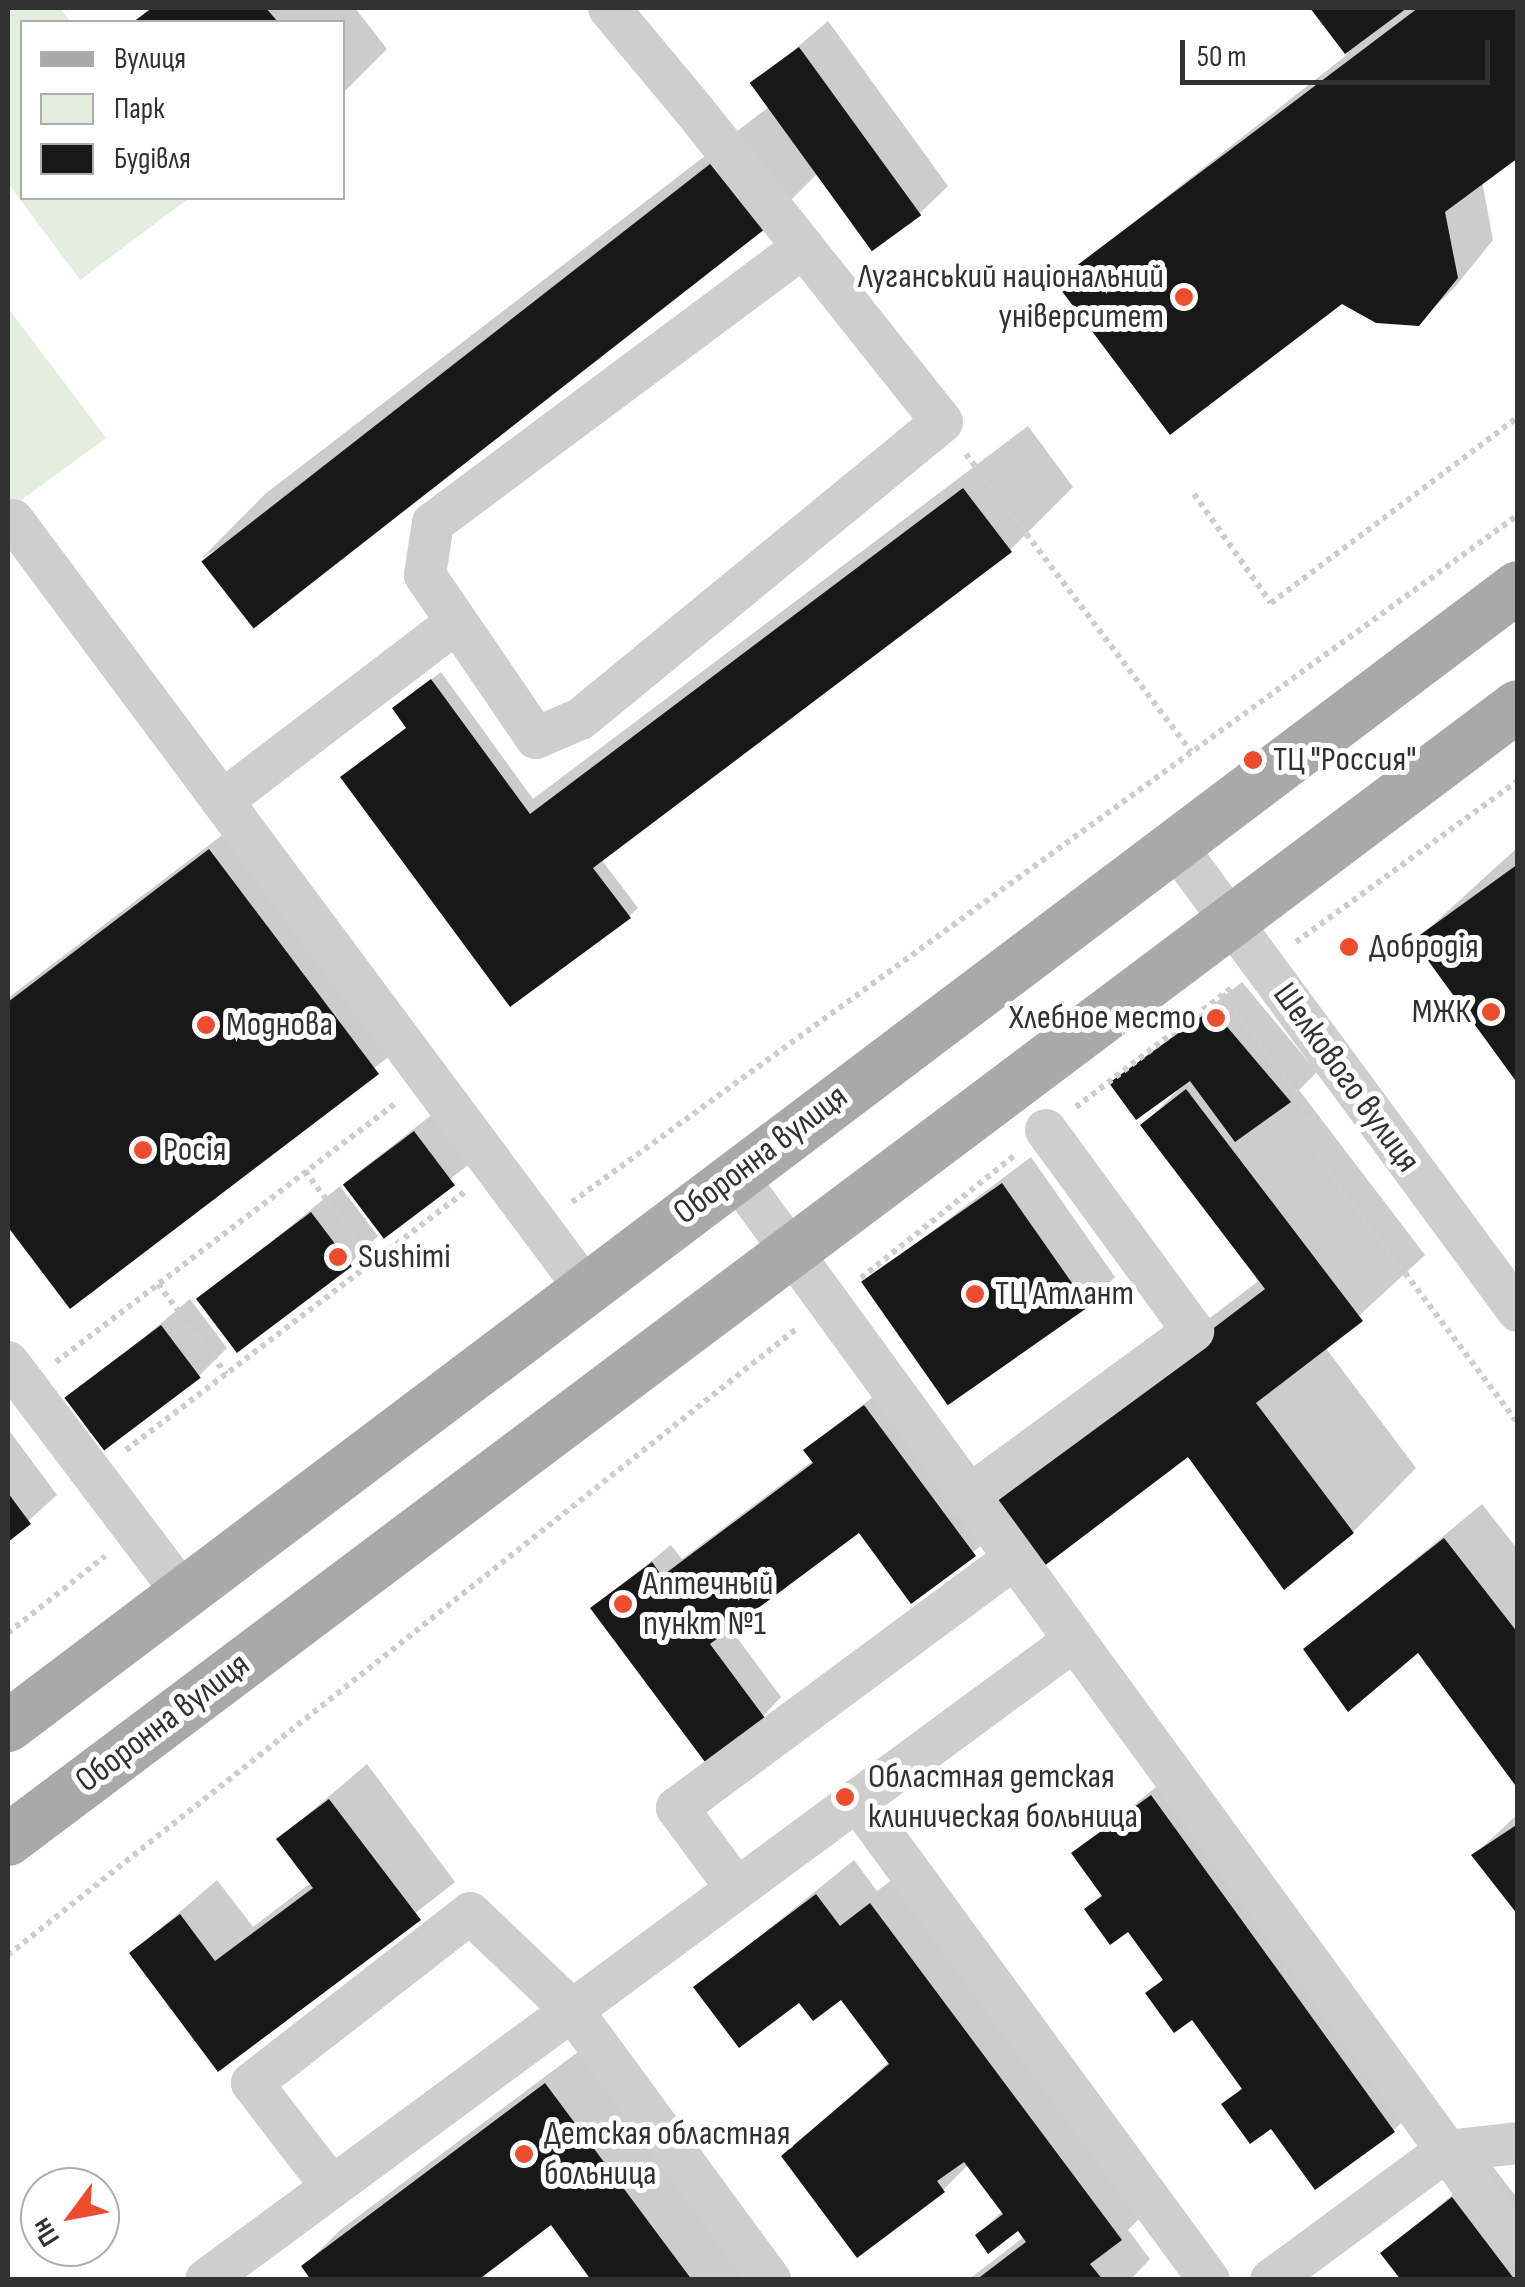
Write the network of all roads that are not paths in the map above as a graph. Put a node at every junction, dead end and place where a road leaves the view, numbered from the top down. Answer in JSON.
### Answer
{"nodes":[{"id":1,"x":609,"y":8,"type":"edge"},
{"id":2,"x":803,"y":247,"type":"junction"},
{"id":3,"x":13,"y":520,"type":"dead end"},
{"id":4,"x":1518,"y":587,"type":"edge"},
{"id":5,"x":457,"y":622,"type":"junction"},
{"id":6,"x":1518,"y":706,"type":"edge"},
{"id":7,"x":222,"y":800,"type":"junction"},
{"id":8,"x":1174,"y":846,"type":"junction"},
{"id":9,"x":1228,"y":918,"type":"junction"},
{"id":10,"x":1046,"y":1130,"type":"road end"},
{"id":11,"x":735,"y":1174,"type":"junction"},
{"id":12,"x":786,"y":1252,"type":"junction"},
{"id":13,"x":585,"y":1288,"type":"junction"},
{"id":14,"x":1518,"y":1310,"type":"edge"},
{"id":15,"x":8,"y":1362,"type":"edge"},
{"id":16,"x":966,"y":1498,"type":"junction"},
{"id":17,"x":1012,"y":1560,"type":"junction"},
{"id":18,"x":182,"y":1594,"type":"junction"},
{"id":19,"x":1072,"y":1642,"type":"junction"},
{"id":20,"x":8,"y":1726,"type":"edge"},
{"id":21,"x":857,"y":1800,"type":"junction"},
{"id":22,"x":8,"y":1840,"type":"edge"},
{"id":23,"x":737,"y":1889,"type":"junction"},
{"id":24,"x":572,"y":2010,"type":"junction"},
{"id":25,"x":1518,"y":2143,"type":"edge"},
{"id":26,"x":1446,"y":2151,"type":"junction"},
{"id":27,"x":332,"y":2187,"type":"junction"},
{"id":28,"x":1518,"y":2248,"type":"edge"},
{"id":29,"x":1299,"y":2271,"type":"edge"},
{"id":30,"x":206,"y":2280,"type":"edge"},
{"id":31,"x":770,"y":2280,"type":"edge"},
{"id":32,"x":1209,"y":2280,"type":"edge"}],
"edges":[{"from":1,"to":2,"type":"street"},
{"from":2,"to":5,"type":"street"},
{"from":2,"to":5,"type":"street"},
{"from":3,"to":7,"type":"street"},
{"from":4,"to":8,"type":"main road","name":"Оборонна вулиця"},
{"from":5,"to":7,"type":"street"},
{"from":6,"to":9,"type":"main road","name":"Оборонна вулиця"},
{"from":7,"to":13,"type":"street"},
{"from":8,"to":9,"type":"street","name":"Шелкового вулиця"},
{"from":8,"to":11,"type":"main road","name":"Оборонна вулиця"},
{"from":9,"to":12,"type":"main road","name":"Оборонна вулиця"},
{"from":9,"to":14,"type":"street","name":"Шелкового вулиця"},
{"from":10,"to":16,"type":"street"},
{"from":11,"to":12,"type":"street"},
{"from":11,"to":13,"type":"main road","name":"Оборонна вулиця"},
{"from":12,"to":16,"type":"street"},
{"from":12,"to":22,"type":"main road","name":"Оборонна вулиця"},
{"from":13,"to":18,"type":"main road","name":"Оборонна вулиця"},
{"from":15,"to":18,"type":"street"},
{"from":16,"to":17,"type":"street"},
{"from":17,"to":19,"type":"street"},
{"from":17,"to":23,"type":"street"},
{"from":18,"to":20,"type":"main road","name":"Оборонна вулиця"},
{"from":19,"to":21,"type":"street"},
{"from":19,"to":26,"type":"street"},
{"from":21,"to":23,"type":"street"},
{"from":21,"to":32,"type":"street"},
{"from":23,"to":24,"type":"street"},
{"from":24,"to":27,"type":"street"},
{"from":24,"to":27,"type":"street"},
{"from":24,"to":31,"type":"street"},
{"from":25,"to":26,"type":"street"},
{"from":26,"to":28,"type":"street"},
{"from":26,"to":29,"type":"street"},
{"from":27,"to":30,"type":"street"}]}
